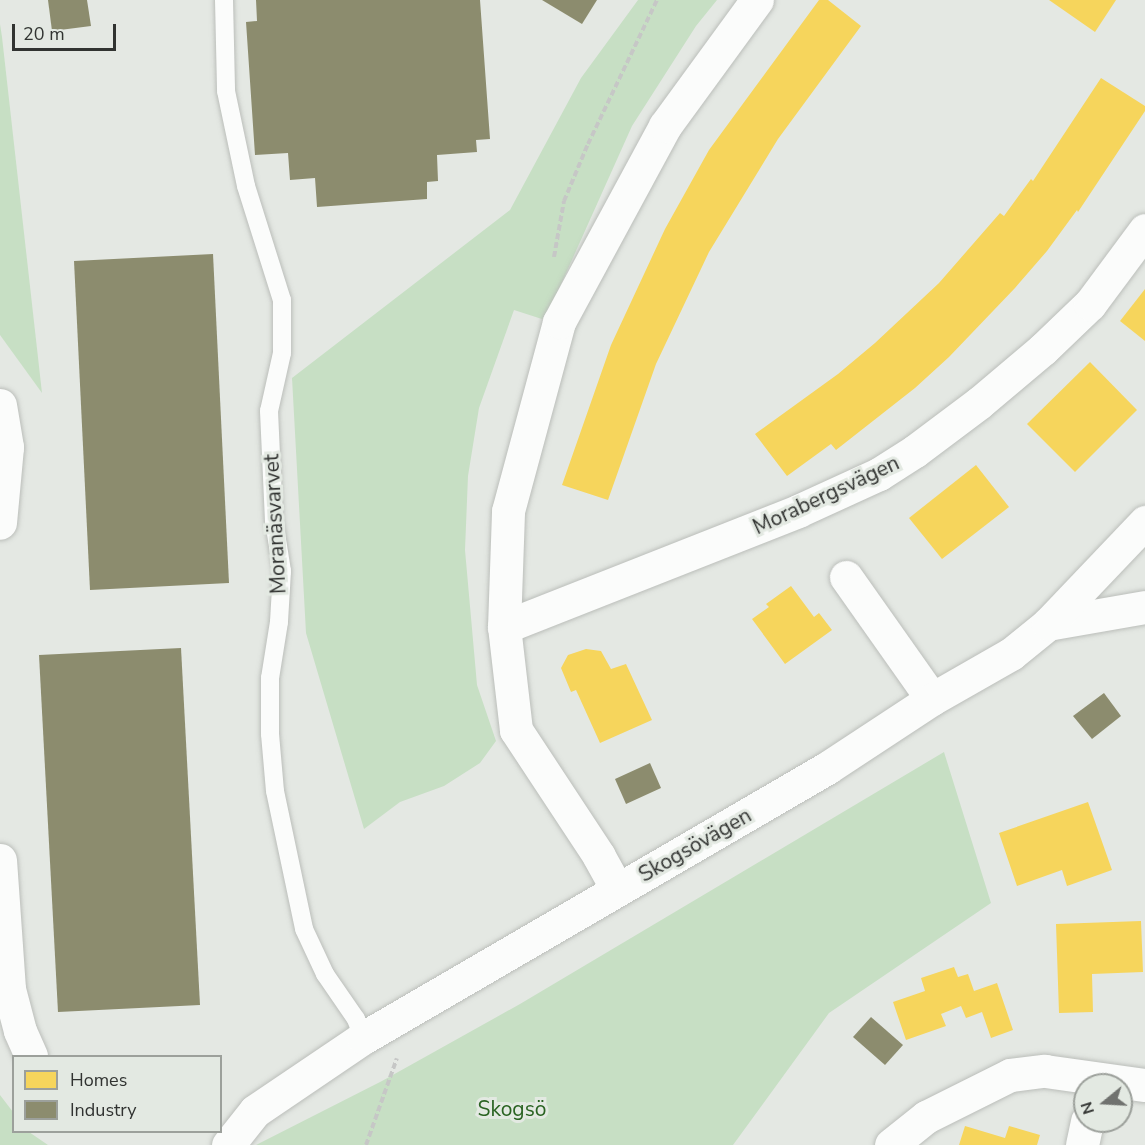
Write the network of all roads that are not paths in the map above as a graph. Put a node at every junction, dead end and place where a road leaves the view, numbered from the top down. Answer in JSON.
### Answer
{"nodes":[{"id":1,"x":224,"y":0,"type":"edge"},
{"id":2,"x":757,"y":0,"type":"edge"},
{"id":3,"x":1145,"y":230,"type":"edge"},
{"id":4,"x":0,"y":405,"type":"edge"},
{"id":5,"x":1145,"y":522,"type":"edge"},
{"id":6,"x":0,"y":523,"type":"edge"},
{"id":7,"x":846,"y":577,"type":"dead end"},
{"id":8,"x":1145,"y":607,"type":"edge"},
{"id":9,"x":1048,"y":624,"type":"junction"},
{"id":10,"x":504,"y":627,"type":"junction"},
{"id":11,"x":933,"y":699,"type":"junction"},
{"id":12,"x":0,"y":860,"type":"edge"},
{"id":13,"x":616,"y":889,"type":"junction"},
{"id":14,"x":363,"y":1038,"type":"junction"},
{"id":15,"x":31,"y":1055,"type":"edge"},
{"id":16,"x":1073,"y":1077,"type":"edge"},
{"id":17,"x":255,"y":1111,"type":"junction"},
{"id":18,"x":222,"y":1120,"type":"edge"},
{"id":19,"x":228,"y":1145,"type":"edge"},
{"id":20,"x":891,"y":1145,"type":"edge"}],
"edges":[{"from":1,"to":14,"type":"lane","name":"Moranäsvarvet"},
{"from":2,"to":10,"type":"street"},
{"from":3,"to":10,"type":"street","name":"Morabergsvägen"},
{"from":4,"to":6,"type":"street"},
{"from":5,"to":9,"type":"street","name":"Skogsövägen"},
{"from":7,"to":11,"type":"street"},
{"from":8,"to":9,"type":"street"},
{"from":9,"to":11,"type":"street","name":"Skogsövägen"},
{"from":10,"to":13,"type":"street"},
{"from":11,"to":13,"type":"street","name":"Skogsövägen"},
{"from":12,"to":15,"type":"street"},
{"from":13,"to":14,"type":"street","name":"Skogsövägen"},
{"from":14,"to":17,"type":"street","name":"Skogsövägen"},
{"from":16,"to":20,"type":"street"},
{"from":17,"to":18,"type":"street"},
{"from":17,"to":19,"type":"street","name":"Skogsövägen"}]}
